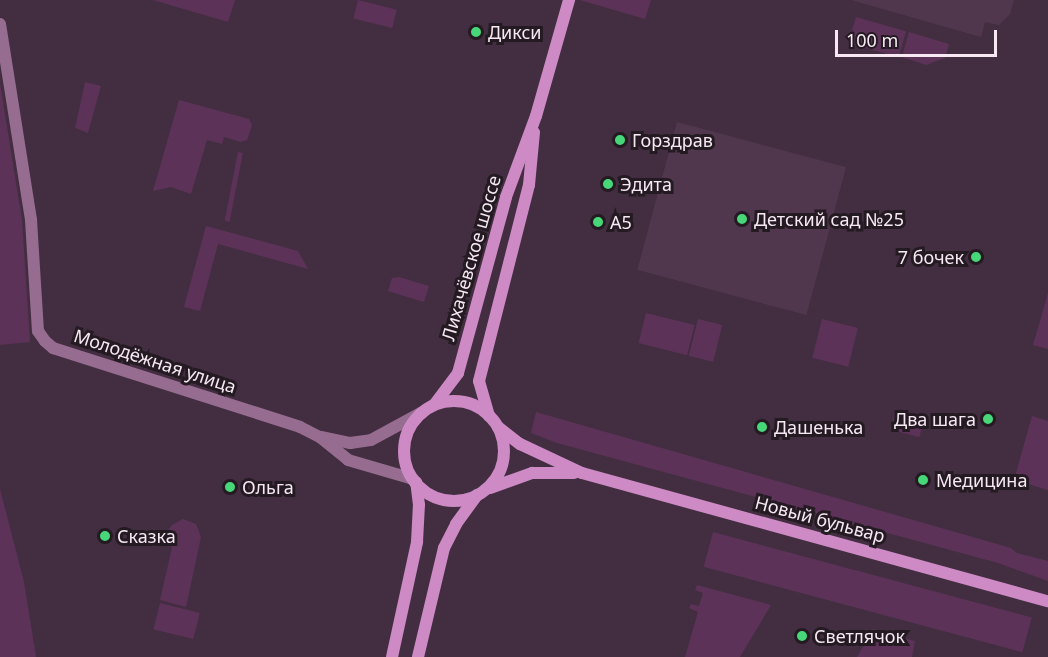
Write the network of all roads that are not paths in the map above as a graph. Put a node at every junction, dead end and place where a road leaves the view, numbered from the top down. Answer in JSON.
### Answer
{"nodes":[{"id":1,"x":569,"y":0,"type":"edge"},
{"id":2,"x":0,"y":24,"type":"edge"},
{"id":3,"x":536,"y":116,"type":"junction"},
{"id":4,"x":434,"y":405,"type":"junction"},
{"id":5,"x":421,"y":413,"type":"junction"},
{"id":6,"x":489,"y":416,"type":"junction"},
{"id":7,"x":498,"y":427,"type":"junction"},
{"id":8,"x":320,"y":437,"type":"junction"},
{"id":9,"x":582,"y":473,"type":"junction"},
{"id":10,"x":414,"y":481,"type":"junction"},
{"id":11,"x":481,"y":493,"type":"junction"},
{"id":12,"x":1048,"y":601,"type":"edge"},
{"id":13,"x":392,"y":657,"type":"edge"},
{"id":14,"x":418,"y":657,"type":"edge"}],
"edges":[{"from":1,"to":3,"type":"main road","name":"Лихачёвское шоссе"},
{"from":2,"to":8,"type":"street","name":"Молодёжная улица"},
{"from":3,"to":4,"type":"main road","name":"Лихачёвское шоссе"},
{"from":3,"to":6,"type":"main road","name":"Лихачёвское шоссе"},
{"from":4,"to":5,"type":"main road"},
{"from":4,"to":6,"type":"main road"},
{"from":5,"to":8,"type":"street","name":"Молодёжная улица"},
{"from":5,"to":10,"type":"main road"},
{"from":6,"to":7,"type":"main road"},
{"from":7,"to":9,"type":"main road","name":"Новый бульвар"},
{"from":7,"to":11,"type":"main road"},
{"from":8,"to":10,"type":"street","name":"Молодёжная улица"},
{"from":9,"to":11,"type":"main road","name":"Новый бульвар"},
{"from":9,"to":12,"type":"main road","name":"Новый бульвар"},
{"from":10,"to":11,"type":"main road"},
{"from":10,"to":13,"type":"main road"},
{"from":11,"to":14,"type":"main road"}]}
